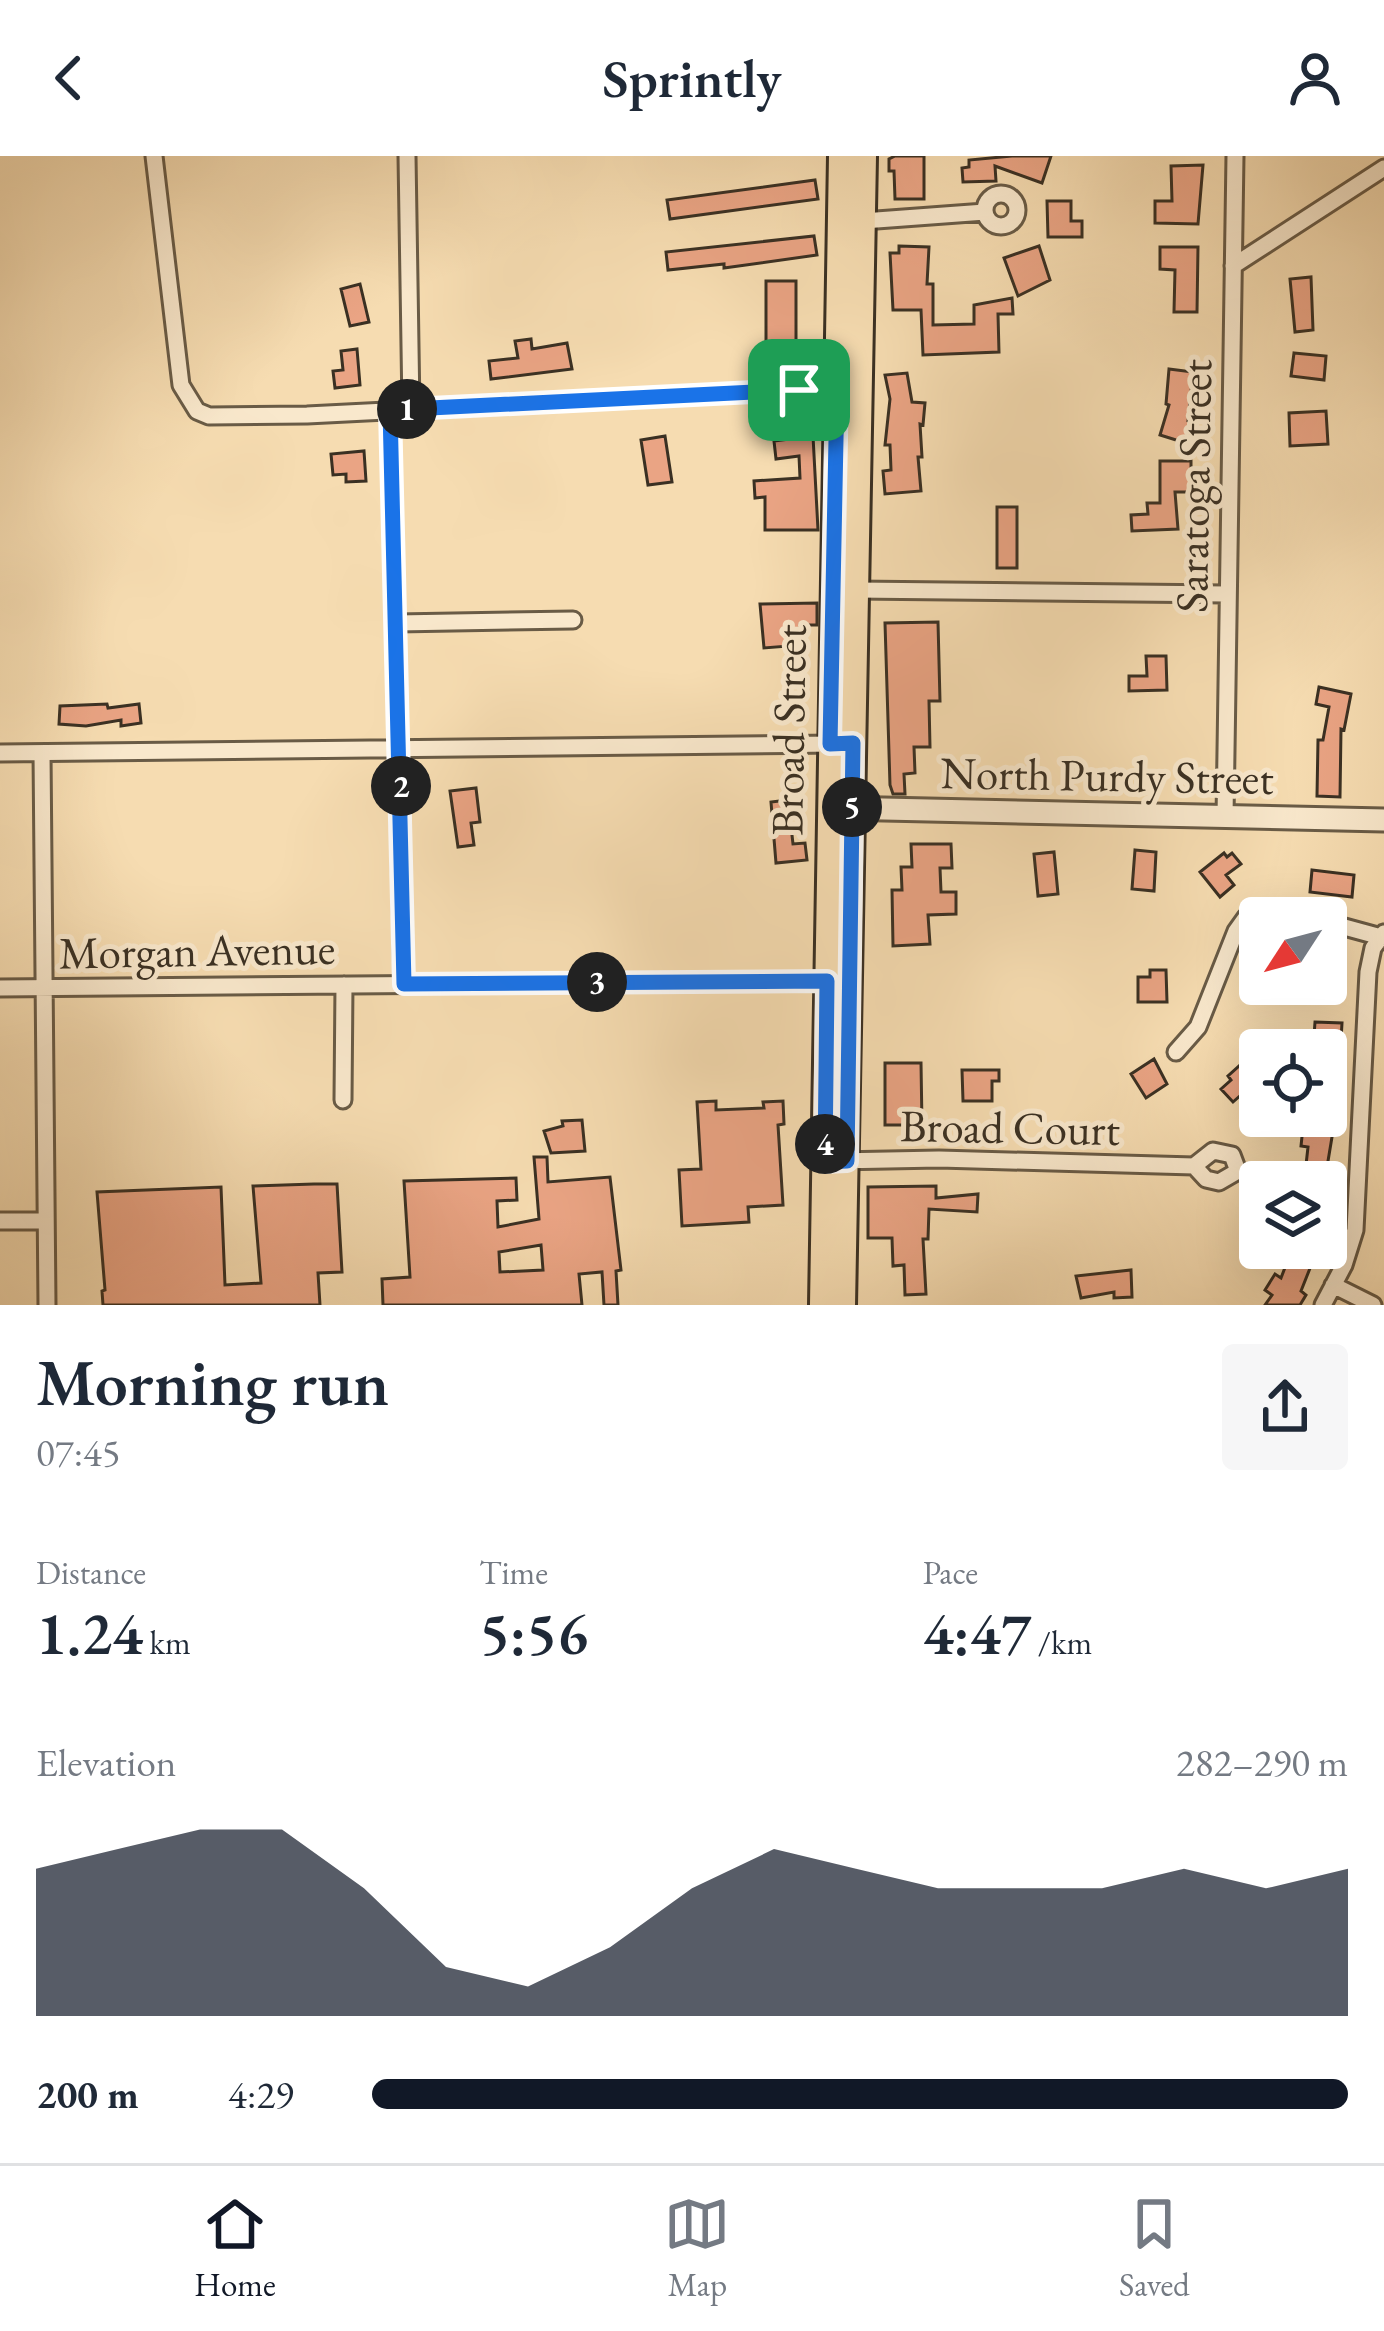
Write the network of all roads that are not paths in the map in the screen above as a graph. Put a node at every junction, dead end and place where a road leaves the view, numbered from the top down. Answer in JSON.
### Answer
{"nodes":[{"id":1,"x":154,"y":156,"type":"edge"},
{"id":2,"x":407,"y":156,"type":"edge"},
{"id":3,"x":841,"y":156,"type":"edge"},
{"id":4,"x":864,"y":156,"type":"edge"},
{"id":5,"x":1235,"y":156,"type":"edge"},
{"id":6,"x":1384,"y":168,"type":"edge"},
{"id":7,"x":985,"y":212,"type":"dead end"},
{"id":8,"x":863,"y":221,"type":"junction"},
{"id":9,"x":1234,"y":266,"type":"junction"},
{"id":10,"x":837,"y":388,"type":"junction"},
{"id":11,"x":411,"y":409,"type":"junction"},
{"id":12,"x":390,"y":410,"type":"junction"},
{"id":13,"x":856,"y":590,"type":"junction"},
{"id":14,"x":1226,"y":594,"type":"junction"},
{"id":15,"x":573,"y":620,"type":"dead end"},
{"id":16,"x":397,"y":623,"type":"junction"},
{"id":17,"x":842,"y":744,"type":"junction"},
{"id":18,"x":401,"y":749,"type":"junction"},
{"id":19,"x":0,"y":753,"type":"edge"},
{"id":20,"x":42,"y":753,"type":"junction"},
{"id":21,"x":840,"y":808,"type":"junction"},
{"id":22,"x":1225,"y":817,"type":"junction"},
{"id":23,"x":1384,"y":820,"type":"edge"},
{"id":24,"x":1239,"y":927,"type":"edge"},
{"id":25,"x":1347,"y":927,"type":"edge"},
{"id":26,"x":1382,"y":935,"type":"edge"},
{"id":27,"x":827,"y":981,"type":"junction"},
{"id":28,"x":404,"y":984,"type":"junction"},
{"id":29,"x":344,"y":985,"type":"junction"},
{"id":30,"x":0,"y":988,"type":"edge"},
{"id":31,"x":43,"y":988,"type":"junction"},
{"id":32,"x":1176,"y":1052,"type":"dead end"},
{"id":33,"x":343,"y":1100,"type":"dead end"},
{"id":34,"x":836,"y":1161,"type":"junction"},
{"id":35,"x":1194,"y":1166,"type":"dead end"},
{"id":36,"x":0,"y":1221,"type":"edge"},
{"id":37,"x":46,"y":1221,"type":"junction"},
{"id":38,"x":1333,"y":1286,"type":"junction"},
{"id":39,"x":46,"y":1305,"type":"edge"},
{"id":40,"x":822,"y":1305,"type":"edge"},
{"id":41,"x":844,"y":1305,"type":"edge"},
{"id":42,"x":1323,"y":1305,"type":"edge"},
{"id":43,"x":1373,"y":1305,"type":"edge"}],
"edges":[{"from":1,"to":12,"type":"street"},
{"from":2,"to":11,"type":"street"},
{"from":3,"to":10,"type":"main road","name":"Broad Street"},
{"from":4,"to":8,"type":"main road","name":"Broad Street"},
{"from":5,"to":9,"type":"street","name":"Saratoga Street"},
{"from":6,"to":9,"type":"street"},
{"from":7,"to":8,"type":"street"},
{"from":8,"to":13,"type":"main road","name":"Broad Street"},
{"from":9,"to":14,"type":"street","name":"Saratoga Street"},
{"from":10,"to":11,"type":"street"},
{"from":10,"to":17,"type":"main road","name":"Broad Street"},
{"from":11,"to":12,"type":"street"},
{"from":12,"to":16,"type":"street"},
{"from":13,"to":14,"type":"street"},
{"from":13,"to":17,"type":"main road","name":"Broad Street"},
{"from":14,"to":22,"type":"street","name":"Saratoga Street"},
{"from":15,"to":16,"type":"street"},
{"from":16,"to":18,"type":"street"},
{"from":17,"to":18,"type":"street"},
{"from":17,"to":21,"type":"main road","name":"Broad Street"},
{"from":18,"to":20,"type":"street"},
{"from":18,"to":28,"type":"street"},
{"from":19,"to":20,"type":"street"},
{"from":20,"to":31,"type":"street"},
{"from":21,"to":22,"type":"street","name":"North Purdy Street"},
{"from":21,"to":27,"type":"main road","name":"Broad Street"},
{"from":21,"to":34,"type":"main road","name":"Broad Street"},
{"from":22,"to":23,"type":"street","name":"North Purdy Street"},
{"from":24,"to":32,"type":"street"},
{"from":25,"to":26,"type":"street"},
{"from":26,"to":38,"type":"street"},
{"from":27,"to":28,"type":"street","name":"Morgan Avenue"},
{"from":27,"to":34,"type":"main road","name":"Broad Street"},
{"from":28,"to":29,"type":"street","name":"Morgan Avenue"},
{"from":29,"to":31,"type":"street","name":"Morgan Avenue"},
{"from":29,"to":33,"type":"street"},
{"from":30,"to":31,"type":"street","name":"Morgan Avenue"},
{"from":31,"to":37,"type":"street"},
{"from":34,"to":35,"type":"street","name":"Broad Court"},
{"from":34,"to":40,"type":"main road","name":"Broad Street"},
{"from":34,"to":41,"type":"main road","name":"Broad Street"},
{"from":36,"to":37,"type":"street"},
{"from":37,"to":39,"type":"street"},
{"from":38,"to":42,"type":"street"},
{"from":38,"to":43,"type":"street"}]}
